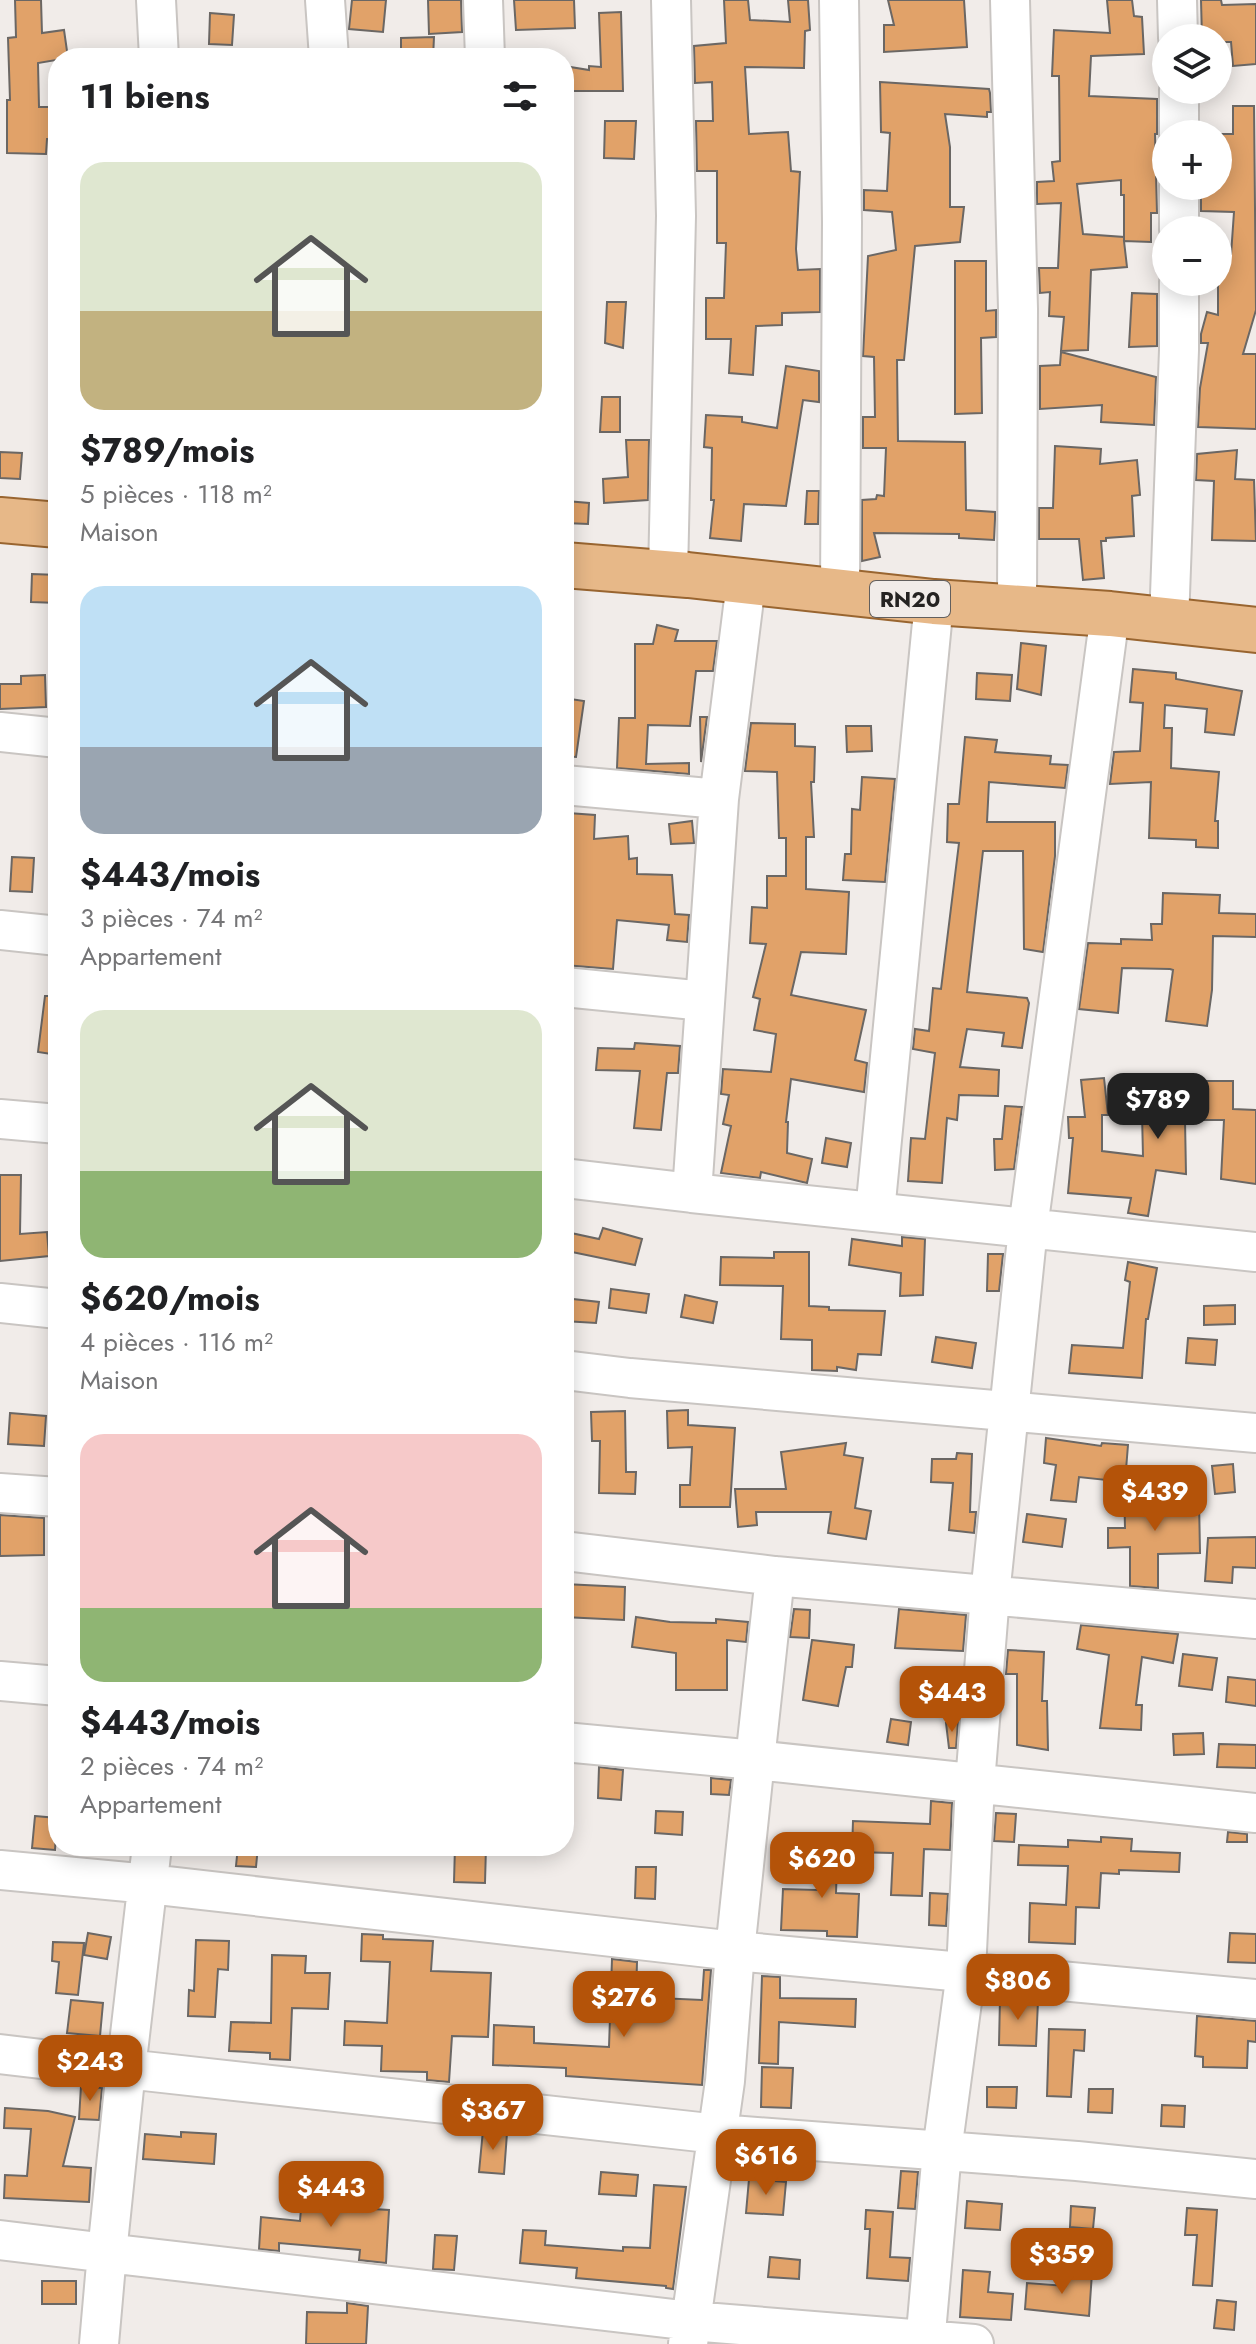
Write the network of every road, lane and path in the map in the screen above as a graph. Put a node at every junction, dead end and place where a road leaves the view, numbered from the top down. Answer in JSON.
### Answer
{"nodes":[{"id":1,"x":156,"y":0,"type":"edge"},
{"id":2,"x":325,"y":0,"type":"edge"},
{"id":3,"x":483,"y":0,"type":"edge"},
{"id":4,"x":671,"y":0,"type":"edge"},
{"id":5,"x":839,"y":0,"type":"edge"},
{"id":6,"x":1010,"y":0,"type":"edge"},
{"id":7,"x":1177,"y":0,"type":"edge"},
{"id":8,"x":1178,"y":24,"type":"edge"},
{"id":9,"x":158,"y":48,"type":"edge"},
{"id":10,"x":328,"y":48,"type":"edge"},
{"id":11,"x":485,"y":48,"type":"edge"},
{"id":12,"x":1179,"y":296,"type":"edge"},
{"id":13,"x":0,"y":520,"type":"edge"},
{"id":14,"x":48,"y":524,"type":"edge"},
{"id":15,"x":574,"y":566,"type":"edge"},
{"id":16,"x":668,"y":574,"type":"junction"},
{"id":17,"x":746,"y":583,"type":"junction"},
{"id":18,"x":840,"y":592,"type":"junction"},
{"id":19,"x":934,"y":602,"type":"junction"},
{"id":20,"x":1017,"y":608,"type":"junction"},
{"id":21,"x":1110,"y":614,"type":"junction"},
{"id":22,"x":1169,"y":622,"type":"junction"},
{"id":23,"x":1256,"y":630,"type":"edge"},
{"id":24,"x":0,"y":732,"type":"edge"},
{"id":25,"x":48,"y":737,"type":"edge"},
{"id":26,"x":574,"y":786,"type":"edge"},
{"id":27,"x":719,"y":799,"type":"junction"},
{"id":28,"x":0,"y":930,"type":"edge"},
{"id":29,"x":48,"y":935,"type":"edge"},
{"id":30,"x":574,"y":988,"type":"edge"},
{"id":31,"x":704,"y":1001,"type":"junction"},
{"id":32,"x":0,"y":1119,"type":"edge"},
{"id":33,"x":48,"y":1123,"type":"edge"},
{"id":34,"x":574,"y":1179,"type":"edge"},
{"id":35,"x":692,"y":1193,"type":"junction"},
{"id":36,"x":875,"y":1212,"type":"junction"},
{"id":37,"x":1028,"y":1228,"type":"junction"},
{"id":38,"x":1256,"y":1252,"type":"edge"},
{"id":39,"x":0,"y":1303,"type":"edge"},
{"id":40,"x":48,"y":1308,"type":"edge"},
{"id":41,"x":574,"y":1371,"type":"edge"},
{"id":42,"x":1008,"y":1411,"type":"junction"},
{"id":43,"x":1256,"y":1433,"type":"edge"},
{"id":44,"x":0,"y":1493,"type":"edge"},
{"id":45,"x":48,"y":1496,"type":"edge"},
{"id":46,"x":574,"y":1552,"type":"edge"},
{"id":47,"x":775,"y":1576,"type":"junction"},
{"id":48,"x":990,"y":1595,"type":"junction"},
{"id":49,"x":1256,"y":1619,"type":"edge"},
{"id":50,"x":0,"y":1681,"type":"edge"},
{"id":51,"x":48,"y":1685,"type":"edge"},
{"id":52,"x":574,"y":1743,"type":"edge"},
{"id":53,"x":755,"y":1760,"type":"junction"},
{"id":54,"x":975,"y":1783,"type":"junction"},
{"id":55,"x":1256,"y":1813,"type":"edge"},
{"id":56,"x":151,"y":1856,"type":"edge"},
{"id":57,"x":0,"y":1870,"type":"edge"},
{"id":58,"x":149,"y":1884,"type":"junction"},
{"id":59,"x":735,"y":1951,"type":"junction"},
{"id":60,"x":966,"y":1972,"type":"junction"},
{"id":61,"x":1256,"y":1999,"type":"edge"},
{"id":62,"x":0,"y":2054,"type":"edge"},
{"id":63,"x":126,"y":2069,"type":"junction"},
{"id":64,"x":718,"y":2134,"type":"junction"},
{"id":65,"x":942,"y":2151,"type":"junction"},
{"id":66,"x":1256,"y":2179,"type":"edge"},
{"id":67,"x":0,"y":2240,"type":"edge"},
{"id":68,"x":107,"y":2253,"type":"junction"},
{"id":69,"x":690,"y":2333,"type":"edge"},
{"id":70,"x":926,"y":2342,"type":"edge"},
{"id":71,"x":99,"y":2344,"type":"edge"},
{"id":72,"x":974,"y":2344,"type":"edge"}],
"edges":[{"from":1,"to":9,"type":"street"},
{"from":2,"to":10,"type":"street"},
{"from":3,"to":11,"type":"street"},
{"from":4,"to":16,"type":"street"},
{"from":5,"to":18,"type":"street"},
{"from":6,"to":20,"type":"street"},
{"from":7,"to":8,"type":"street"},
{"from":12,"to":22,"type":"street"},
{"from":13,"to":14,"type":"main road"},
{"from":15,"to":16,"type":"main road","number":"RN20"},
{"from":16,"to":17,"type":"main road","number":"RN20"},
{"from":17,"to":18,"type":"main road","number":"RN20"},
{"from":17,"to":27,"type":"street"},
{"from":18,"to":19,"type":"main road","number":"RN20"},
{"from":19,"to":20,"type":"main road","number":"RN20"},
{"from":19,"to":36,"type":"street"},
{"from":20,"to":21,"type":"main road","number":"RN20"},
{"from":21,"to":22,"type":"main road","number":"RN20"},
{"from":21,"to":37,"type":"street"},
{"from":22,"to":23,"type":"main road","number":"RN20"},
{"from":24,"to":25,"type":"street"},
{"from":26,"to":27,"type":"street"},
{"from":27,"to":31,"type":"street"},
{"from":28,"to":29,"type":"street"},
{"from":30,"to":31,"type":"street"},
{"from":31,"to":35,"type":"street"},
{"from":32,"to":33,"type":"street"},
{"from":34,"to":35,"type":"street"},
{"from":35,"to":36,"type":"street"},
{"from":36,"to":37,"type":"street"},
{"from":37,"to":38,"type":"street"},
{"from":37,"to":42,"type":"street"},
{"from":39,"to":40,"type":"street"},
{"from":41,"to":42,"type":"street"},
{"from":42,"to":43,"type":"street"},
{"from":42,"to":48,"type":"street"},
{"from":44,"to":45,"type":"street"},
{"from":46,"to":47,"type":"street"},
{"from":47,"to":48,"type":"street"},
{"from":47,"to":53,"type":"street"},
{"from":48,"to":49,"type":"street"},
{"from":48,"to":54,"type":"street"},
{"from":50,"to":51,"type":"street"},
{"from":52,"to":53,"type":"street"},
{"from":53,"to":54,"type":"street"},
{"from":53,"to":59,"type":"street"},
{"from":54,"to":55,"type":"street"},
{"from":54,"to":60,"type":"street"},
{"from":56,"to":58,"type":"street"},
{"from":57,"to":58,"type":"street"},
{"from":58,"to":59,"type":"street"},
{"from":58,"to":63,"type":"street"},
{"from":59,"to":60,"type":"street"},
{"from":59,"to":64,"type":"street"},
{"from":60,"to":61,"type":"street"},
{"from":60,"to":65,"type":"street"},
{"from":62,"to":63,"type":"street"},
{"from":63,"to":64,"type":"street"},
{"from":63,"to":68,"type":"street"},
{"from":64,"to":65,"type":"street"},
{"from":64,"to":69,"type":"street"},
{"from":65,"to":66,"type":"street"},
{"from":65,"to":70,"type":"street"},
{"from":67,"to":68,"type":"street"},
{"from":68,"to":69,"type":"street"},
{"from":68,"to":71,"type":"street"},
{"from":69,"to":70,"type":"street"},
{"from":70,"to":72,"type":"street"}]}
